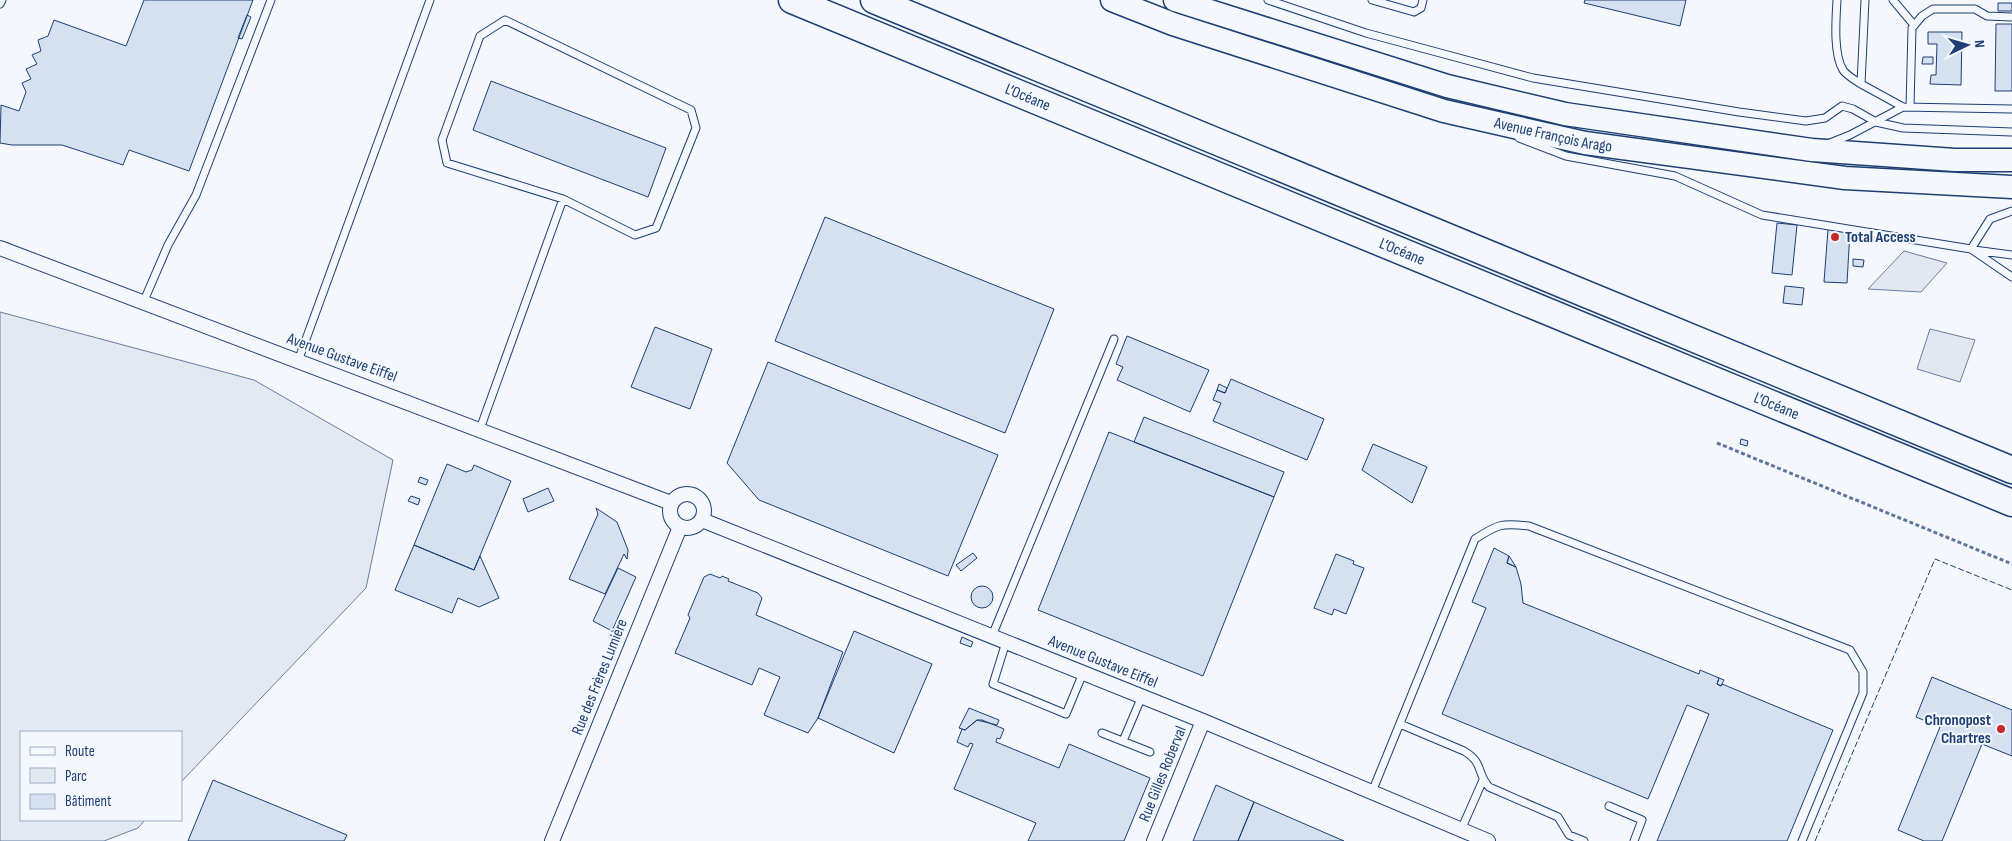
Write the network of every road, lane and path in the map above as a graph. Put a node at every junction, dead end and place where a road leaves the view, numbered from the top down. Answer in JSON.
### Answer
{"nodes":[{"id":1,"x":2,"y":0,"type":"edge"},
{"id":2,"x":272,"y":0,"type":"edge"},
{"id":3,"x":430,"y":0,"type":"edge"},
{"id":4,"x":792,"y":0,"type":"edge"},
{"id":5,"x":874,"y":0,"type":"edge"},
{"id":6,"x":1112,"y":0,"type":"edge"},
{"id":7,"x":1176,"y":0,"type":"edge"},
{"id":8,"x":1268,"y":0,"type":"edge"},
{"id":9,"x":1372,"y":0,"type":"edge"},
{"id":10,"x":1423,"y":0,"type":"edge"},
{"id":11,"x":1837,"y":0,"type":"edge"},
{"id":12,"x":1864,"y":0,"type":"edge"},
{"id":13,"x":1896,"y":1,"type":"edge"},
{"id":14,"x":0,"y":4,"type":"edge"},
{"id":15,"x":2012,"y":17,"type":"edge"},
{"id":16,"x":1914,"y":25,"type":"junction"},
{"id":17,"x":1861,"y":84,"type":"junction"},
{"id":18,"x":1907,"y":107,"type":"junction"},
{"id":19,"x":2012,"y":109,"type":"edge"},
{"id":20,"x":1444,"y":111,"type":"junction"},
{"id":21,"x":1876,"y":122,"type":"junction"},
{"id":22,"x":2012,"y":132,"type":"edge"},
{"id":23,"x":1505,"y":133,"type":"dead end"},
{"id":24,"x":1514,"y":136,"type":"dead end"},
{"id":25,"x":1812,"y":150,"type":"junction"},
{"id":26,"x":2012,"y":160,"type":"edge"},
{"id":27,"x":2012,"y":187,"type":"edge"},
{"id":28,"x":563,"y":199,"type":"junction"},
{"id":29,"x":2012,"y":211,"type":"edge"},
{"id":30,"x":0,"y":248,"type":"edge"},
{"id":31,"x":1971,"y":249,"type":"junction"},
{"id":32,"x":2012,"y":255,"type":"edge"},
{"id":33,"x":2012,"y":277,"type":"edge"},
{"id":34,"x":142,"y":303,"type":"junction"},
{"id":35,"x":1114,"y":339,"type":"dead end"},
{"id":36,"x":298,"y":360,"type":"junction"},
{"id":37,"x":480,"y":429,"type":"junction"},
{"id":38,"x":1716,"y":443,"type":"dead end"},
{"id":39,"x":2012,"y":470,"type":"edge"},
{"id":40,"x":671,"y":502,"type":"junction"},
{"id":41,"x":2012,"y":503,"type":"edge"},
{"id":42,"x":702,"y":520,"type":"junction"},
{"id":43,"x":680,"y":527,"type":"junction"},
{"id":44,"x":2012,"y":564,"type":"edge"},
{"id":45,"x":992,"y":636,"type":"junction"},
{"id":46,"x":1006,"y":642,"type":"junction"},
{"id":47,"x":1083,"y":673,"type":"junction"},
{"id":48,"x":1142,"y":696,"type":"junction"},
{"id":49,"x":1203,"y":721,"type":"junction"},
{"id":50,"x":1400,"y":724,"type":"junction"},
{"id":51,"x":1102,"y":733,"type":"dead end"},
{"id":52,"x":1123,"y":741,"type":"junction"},
{"id":53,"x":1150,"y":752,"type":"dead end"},
{"id":54,"x":1483,"y":780,"type":"junction"},
{"id":55,"x":1372,"y":792,"type":"junction"},
{"id":56,"x":1609,"y":806,"type":"dead end"},
{"id":57,"x":1461,"y":830,"type":"junction"},
{"id":58,"x":552,"y":841,"type":"edge"},
{"id":59,"x":1154,"y":841,"type":"edge"},
{"id":60,"x":1488,"y":841,"type":"edge"},
{"id":61,"x":1584,"y":841,"type":"edge"},
{"id":62,"x":1634,"y":841,"type":"edge"},
{"id":63,"x":1802,"y":841,"type":"edge"}],
"edges":[{"from":1,"to":14,"type":"lane"},
{"from":2,"to":34,"type":"lane"},
{"from":3,"to":36,"type":"lane"},
{"from":4,"to":41,"type":"highway","name":"L’Océane"},
{"from":5,"to":39,"type":"highway","name":"L’Océane"},
{"from":6,"to":20,"type":"main road","name":"Avenue François Arago"},
{"from":7,"to":25,"type":"main road","name":"Avenue François Arago"},
{"from":8,"to":21,"type":"lane"},
{"from":9,"to":10,"type":"lane"},
{"from":11,"to":17,"type":"lane"},
{"from":12,"to":17,"type":"lane"},
{"from":13,"to":16,"type":"lane"},
{"from":15,"to":16,"type":"lane"},
{"from":16,"to":18,"type":"lane"},
{"from":17,"to":18,"type":"lane"},
{"from":18,"to":19,"type":"lane"},
{"from":18,"to":21,"type":"lane"},
{"from":20,"to":23,"type":"lane"},
{"from":20,"to":27,"type":"main road","name":"Avenue François Arago"},
{"from":21,"to":22,"type":"lane"},
{"from":21,"to":25,"type":"lane"},
{"from":24,"to":31,"type":"lane"},
{"from":25,"to":26,"type":"main road","name":"Avenue François Arago"},
{"from":28,"to":28,"type":"lane"},
{"from":28,"to":37,"type":"lane"},
{"from":29,"to":31,"type":"lane"},
{"from":30,"to":34,"type":"street","name":"Avenue Gustave Eiffel"},
{"from":31,"to":32,"type":"lane"},
{"from":31,"to":33,"type":"lane"},
{"from":34,"to":36,"type":"street","name":"Avenue Gustave Eiffel"},
{"from":35,"to":45,"type":"lane"},
{"from":36,"to":37,"type":"street","name":"Avenue Gustave Eiffel"},
{"from":37,"to":40,"type":"street","name":"Avenue Gustave Eiffel"},
{"from":38,"to":44,"type":"path"},
{"from":40,"to":42,"type":"street"},
{"from":40,"to":43,"type":"street"},
{"from":42,"to":43,"type":"street"},
{"from":42,"to":45,"type":"street","name":"Avenue Gustave Eiffel"},
{"from":43,"to":58,"type":"street","name":"Rue des Frères Lumière"},
{"from":45,"to":46,"type":"street","name":"Avenue Gustave Eiffel"},
{"from":46,"to":47,"type":"street","name":"Avenue Gustave Eiffel"},
{"from":46,"to":47,"type":"lane"},
{"from":47,"to":48,"type":"street","name":"Avenue Gustave Eiffel"},
{"from":48,"to":49,"type":"street","name":"Avenue Gustave Eiffel"},
{"from":48,"to":52,"type":"lane"},
{"from":49,"to":55,"type":"street","name":"Avenue Gustave Eiffel"},
{"from":49,"to":59,"type":"street","name":"Rue Gilles Roberval"},
{"from":50,"to":54,"type":"lane"},
{"from":50,"to":55,"type":"lane"},
{"from":50,"to":63,"type":"lane"},
{"from":51,"to":52,"type":"lane"},
{"from":52,"to":53,"type":"lane"},
{"from":54,"to":57,"type":"lane"},
{"from":54,"to":61,"type":"lane"},
{"from":55,"to":57,"type":"street","name":"Avenue Gustave Eiffel"},
{"from":56,"to":62,"type":"lane"},
{"from":57,"to":60,"type":"street","name":"Avenue Gustave Eiffel"}]}
